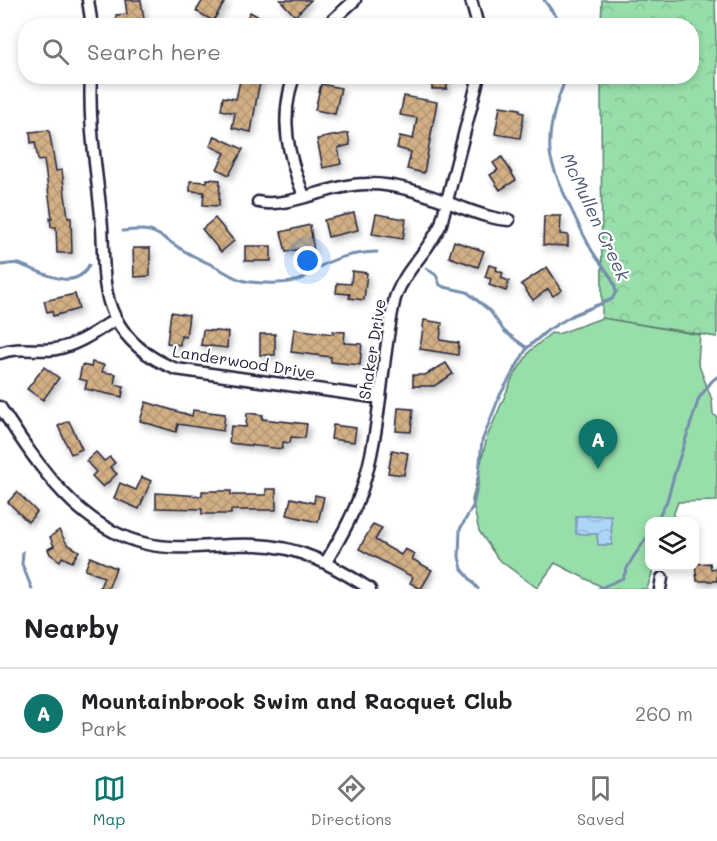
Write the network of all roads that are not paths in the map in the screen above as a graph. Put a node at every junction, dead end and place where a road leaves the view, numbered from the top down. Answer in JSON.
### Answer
{"nodes":[{"id":1,"x":88,"y":0,"type":"edge"},
{"id":2,"x":355,"y":0,"type":"edge"},
{"id":3,"x":471,"y":0,"type":"edge"},
{"id":4,"x":91,"y":18,"type":"edge"},
{"id":5,"x":335,"y":18,"type":"edge"},
{"id":6,"x":476,"y":18,"type":"edge"},
{"id":7,"x":91,"y":84,"type":"edge"},
{"id":8,"x":292,"y":84,"type":"edge"},
{"id":9,"x":477,"y":84,"type":"edge"},
{"id":10,"x":304,"y":196,"type":"junction"},
{"id":11,"x":258,"y":202,"type":"dead end"},
{"id":12,"x":448,"y":202,"type":"junction"},
{"id":13,"x":509,"y":220,"type":"dead end"},
{"id":14,"x":116,"y":319,"type":"junction"},
{"id":15,"x":0,"y":353,"type":"edge"},
{"id":16,"x":380,"y":398,"type":"junction"},
{"id":17,"x":0,"y":407,"type":"edge"},
{"id":18,"x":326,"y":562,"type":"junction"},
{"id":19,"x":662,"y":578,"type":"dead end"},
{"id":20,"x":370,"y":589,"type":"edge"},
{"id":21,"x":660,"y":589,"type":"edge"}],
"edges":[{"from":1,"to":4,"type":"street"},
{"from":2,"to":5,"type":"street"},
{"from":3,"to":6,"type":"street"},
{"from":7,"to":14,"type":"street","name":"Landerwood Drive"},
{"from":8,"to":10,"type":"street"},
{"from":9,"to":12,"type":"street","name":"Shaker Drive"},
{"from":10,"to":11,"type":"street"},
{"from":10,"to":12,"type":"street"},
{"from":12,"to":13,"type":"street"},
{"from":12,"to":16,"type":"street","name":"Shaker Drive"},
{"from":14,"to":15,"type":"street"},
{"from":14,"to":16,"type":"street","name":"Landerwood Drive"},
{"from":16,"to":18,"type":"street","name":"Shaker Drive"},
{"from":17,"to":18,"type":"street"},
{"from":18,"to":20,"type":"street"},
{"from":19,"to":21,"type":"street"}]}
